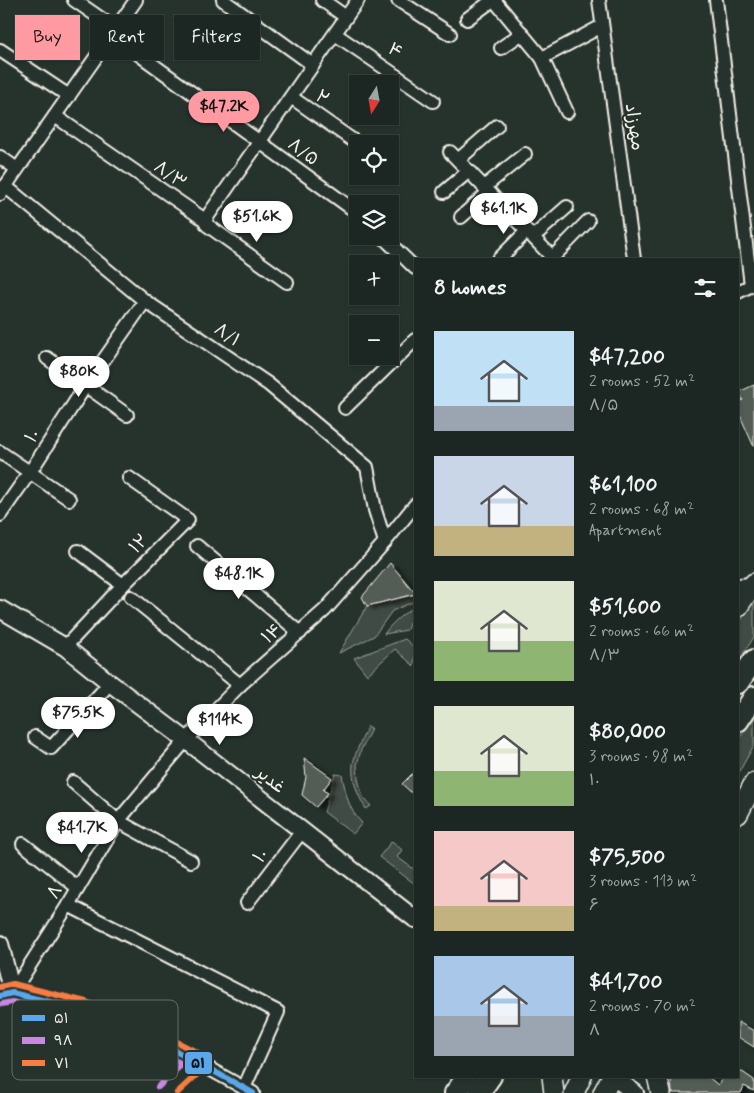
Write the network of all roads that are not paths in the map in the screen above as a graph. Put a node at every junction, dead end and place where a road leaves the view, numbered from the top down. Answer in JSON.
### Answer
{"nodes":[{"id":1,"x":74,"y":0,"type":"edge"},
{"id":2,"x":136,"y":0,"type":"edge"},
{"id":3,"x":223,"y":0,"type":"edge"},
{"id":4,"x":322,"y":0,"type":"edge"},
{"id":5,"x":358,"y":0,"type":"edge"},
{"id":6,"x":398,"y":0,"type":"edge"},
{"id":7,"x":493,"y":0,"type":"edge"},
{"id":8,"x":599,"y":0,"type":"edge"},
{"id":9,"x":716,"y":0,"type":"edge"},
{"id":10,"x":93,"y":15,"type":"edge"},
{"id":11,"x":126,"y":15,"type":"edge"},
{"id":12,"x":346,"y":17,"type":"junction"},
{"id":13,"x":467,"y":20,"type":"dead end"},
{"id":14,"x":602,"y":26,"type":"junction"},
{"id":15,"x":522,"y":33,"type":"junction"},
{"id":16,"x":334,"y":34,"type":"junction"},
{"id":17,"x":450,"y":34,"type":"dead end"},
{"id":18,"x":501,"y":48,"type":"dead end"},
{"id":19,"x":0,"y":50,"type":"edge"},
{"id":20,"x":542,"y":58,"type":"junction"},
{"id":21,"x":94,"y":60,"type":"edge"},
{"id":22,"x":151,"y":60,"type":"edge"},
{"id":23,"x":313,"y":64,"type":"junction"},
{"id":24,"x":68,"y":96,"type":"junction"},
{"id":25,"x":291,"y":97,"type":"junction"},
{"id":26,"x":433,"y":101,"type":"dead end"},
{"id":27,"x":567,"y":112,"type":"dead end"},
{"id":28,"x":55,"y":116,"type":"junction"},
{"id":29,"x":498,"y":126,"type":"dead end"},
{"id":30,"x":349,"y":138,"type":"edge"},
{"id":31,"x":260,"y":142,"type":"junction"},
{"id":32,"x":526,"y":154,"type":"dead end"},
{"id":33,"x":0,"y":157,"type":"edge"},
{"id":34,"x":17,"y":169,"type":"junction"},
{"id":35,"x":469,"y":171,"type":"junction"},
{"id":36,"x":3,"y":190,"type":"edge"},
{"id":37,"x":487,"y":190,"type":"junction"},
{"id":38,"x":444,"y":192,"type":"dead end"},
{"id":39,"x":349,"y":207,"type":"edge"},
{"id":40,"x":567,"y":207,"type":"dead end"},
{"id":41,"x":461,"y":217,"type":"dead end"},
{"id":42,"x":206,"y":220,"type":"junction"},
{"id":43,"x":588,"y":221,"type":"dead end"},
{"id":44,"x":530,"y":234,"type":"junction"},
{"id":45,"x":391,"y":245,"type":"edge"},
{"id":46,"x":500,"y":258,"type":"edge"},
{"id":47,"x":554,"y":258,"type":"edge"},
{"id":48,"x":634,"y":258,"type":"edge"},
{"id":49,"x":414,"y":267,"type":"edge"},
{"id":50,"x":287,"y":282,"type":"dead end"},
{"id":51,"x":753,"y":285,"type":"edge"},
{"id":52,"x":739,"y":292,"type":"edge"},
{"id":53,"x":145,"y":301,"type":"junction"},
{"id":54,"x":414,"y":341,"type":"edge"},
{"id":55,"x":47,"y":358,"type":"dead end"},
{"id":56,"x":86,"y":385,"type":"junction"},
{"id":57,"x":344,"y":408,"type":"dead end"},
{"id":58,"x":128,"y":415,"type":"dead end"},
{"id":59,"x":0,"y":452,"type":"edge"},
{"id":60,"x":30,"y":472,"type":"junction"},
{"id":61,"x":128,"y":478,"type":"dead end"},
{"id":62,"x":69,"y":499,"type":"dead end"},
{"id":63,"x":414,"y":506,"type":"edge"},
{"id":64,"x":0,"y":515,"type":"edge"},
{"id":65,"x":386,"y":542,"type":"junction"},
{"id":66,"x":197,"y":546,"type":"dead end"},
{"id":67,"x":78,"y":551,"type":"dead end"},
{"id":68,"x":748,"y":584,"type":"edge"},
{"id":69,"x":123,"y":585,"type":"junction"},
{"id":70,"x":131,"y":596,"type":"dead end"},
{"id":71,"x":739,"y":605,"type":"edge"},
{"id":72,"x":0,"y":609,"type":"edge"},
{"id":73,"x":300,"y":632,"type":"junction"},
{"id":74,"x":65,"y":647,"type":"junction"},
{"id":75,"x":754,"y":660,"type":"edge"},
{"id":76,"x":739,"y":682,"type":"edge"},
{"id":77,"x":110,"y":683,"type":"junction"},
{"id":78,"x":240,"y":685,"type":"junction"},
{"id":79,"x":754,"y":697,"type":"edge"},
{"id":80,"x":739,"y":720,"type":"edge"},
{"id":81,"x":35,"y":737,"type":"dead end"},
{"id":82,"x":186,"y":740,"type":"junction"},
{"id":83,"x":74,"y":782,"type":"dead end"},
{"id":84,"x":754,"y":783,"type":"edge"},
{"id":85,"x":739,"y":812,"type":"edge"},
{"id":86,"x":118,"y":821,"type":"junction"},
{"id":87,"x":302,"y":831,"type":"junction"},
{"id":88,"x":23,"y":844,"type":"dead end"},
{"id":89,"x":191,"y":861,"type":"dead end"},
{"id":90,"x":78,"y":888,"type":"junction"},
{"id":91,"x":247,"y":903,"type":"dead end"},
{"id":92,"x":68,"y":905,"type":"junction"},
{"id":93,"x":414,"y":918,"type":"edge"},
{"id":94,"x":0,"y":944,"type":"edge"},
{"id":95,"x":6,"y":995,"type":"edge"},
{"id":96,"x":32,"y":1000,"type":"edge"},
{"id":97,"x":178,"y":1052,"type":"edge"},
{"id":98,"x":466,"y":1078,"type":"edge"},
{"id":99,"x":490,"y":1078,"type":"edge"},
{"id":100,"x":552,"y":1078,"type":"edge"},
{"id":101,"x":581,"y":1078,"type":"edge"},
{"id":102,"x":611,"y":1078,"type":"edge"},
{"id":103,"x":615,"y":1078,"type":"edge"},
{"id":104,"x":657,"y":1078,"type":"edge"},
{"id":105,"x":248,"y":1091,"type":"edge"},
{"id":106,"x":455,"y":1093,"type":"edge"},
{"id":107,"x":480,"y":1093,"type":"edge"},
{"id":108,"x":554,"y":1093,"type":"edge"},
{"id":109,"x":574,"y":1093,"type":"edge"},
{"id":110,"x":604,"y":1093,"type":"edge"},
{"id":111,"x":635,"y":1093,"type":"edge"},
{"id":112,"x":661,"y":1093,"type":"edge"}],
"edges":[{"from":1,"to":10,"type":"street","name":"۸/۵"},
{"from":2,"to":11,"type":"street"},
{"from":3,"to":23,"type":"street"},
{"from":4,"to":12,"type":"street"},
{"from":5,"to":12,"type":"street"},
{"from":6,"to":17,"type":"street"},
{"from":7,"to":13,"type":"street"},
{"from":7,"to":15,"type":"street"},
{"from":8,"to":14,"type":"street","name":"مهرزاد"},
{"from":9,"to":51,"type":"street"},
{"from":12,"to":16,"type":"street"},
{"from":14,"to":20,"type":"street"},
{"from":14,"to":48,"type":"street","name":"مهرزاد"},
{"from":15,"to":18,"type":"street"},
{"from":15,"to":20,"type":"street"},
{"from":16,"to":23,"type":"street"},
{"from":16,"to":26,"type":"street","name":"۴"},
{"from":19,"to":24,"type":"street"},
{"from":20,"to":27,"type":"street"},
{"from":21,"to":24,"type":"street"},
{"from":22,"to":31,"type":"street","name":"۸/۵"},
{"from":23,"to":25,"type":"street"},
{"from":24,"to":28,"type":"street"},
{"from":25,"to":30,"type":"street","name":"۲"},
{"from":25,"to":31,"type":"street"},
{"from":28,"to":34,"type":"street"},
{"from":28,"to":42,"type":"street","name":"۸/۳"},
{"from":29,"to":35,"type":"street"},
{"from":31,"to":39,"type":"street","name":"۸/۵"},
{"from":31,"to":42,"type":"street"},
{"from":32,"to":37,"type":"street"},
{"from":33,"to":34,"type":"street"},
{"from":34,"to":36,"type":"street"},
{"from":35,"to":37,"type":"street"},
{"from":35,"to":38,"type":"street"},
{"from":36,"to":53,"type":"street","name":"۸/۱"},
{"from":37,"to":41,"type":"street"},
{"from":37,"to":44,"type":"street"},
{"from":40,"to":44,"type":"street"},
{"from":42,"to":50,"type":"street","name":"۸/۳"},
{"from":43,"to":47,"type":"street"},
{"from":44,"to":46,"type":"street"},
{"from":44,"to":47,"type":"street"},
{"from":45,"to":49,"type":"street"},
{"from":51,"to":52,"type":"street"},
{"from":53,"to":56,"type":"street","name":"۱۰"},
{"from":53,"to":65,"type":"street","name":"۸/۱"},
{"from":54,"to":57,"type":"street"},
{"from":55,"to":56,"type":"street"},
{"from":56,"to":58,"type":"street"},
{"from":56,"to":60,"type":"street","name":"۱۰"},
{"from":59,"to":60,"type":"street"},
{"from":60,"to":62,"type":"street"},
{"from":60,"to":64,"type":"street","name":"۱۰"},
{"from":61,"to":69,"type":"street","name":"۱۲"},
{"from":63,"to":65,"type":"street","name":"۱۴"},
{"from":65,"to":73,"type":"street","name":"۱۴"},
{"from":66,"to":73,"type":"street"},
{"from":67,"to":69,"type":"street"},
{"from":68,"to":71,"type":"main road"},
{"from":69,"to":74,"type":"street","name":"۱۲"},
{"from":70,"to":78,"type":"street"},
{"from":72,"to":74,"type":"street","name":"غدیر"},
{"from":73,"to":78,"type":"street","name":"۱۴"},
{"from":74,"to":77,"type":"street","name":"غدیر"},
{"from":75,"to":76,"type":"main road"},
{"from":77,"to":81,"type":"street"},
{"from":77,"to":82,"type":"street","name":"غدیر"},
{"from":78,"to":82,"type":"street","name":"۱۴"},
{"from":79,"to":80,"type":"main road"},
{"from":82,"to":86,"type":"street","name":"۸"},
{"from":82,"to":87,"type":"street","name":"غدیر"},
{"from":83,"to":86,"type":"street"},
{"from":84,"to":85,"type":"main road"},
{"from":86,"to":89,"type":"street"},
{"from":86,"to":90,"type":"street","name":"۸"},
{"from":87,"to":91,"type":"street","name":"۱۰"},
{"from":87,"to":93,"type":"street","name":"غدیر"},
{"from":88,"to":90,"type":"street"},
{"from":90,"to":92,"type":"street","name":"۸"},
{"from":92,"to":95,"type":"street","name":"۸"},
{"from":92,"to":105,"type":"street"},
{"from":94,"to":95,"type":"street"},
{"from":95,"to":96,"type":"street"},
{"from":97,"to":105,"type":"street"},
{"from":98,"to":106,"type":"main road"},
{"from":99,"to":107,"type":"main road"},
{"from":100,"to":108,"type":"main road"},
{"from":101,"to":109,"type":"main road"},
{"from":102,"to":110,"type":"main road"},
{"from":103,"to":111,"type":"street"},
{"from":104,"to":112,"type":"main road"}]}
